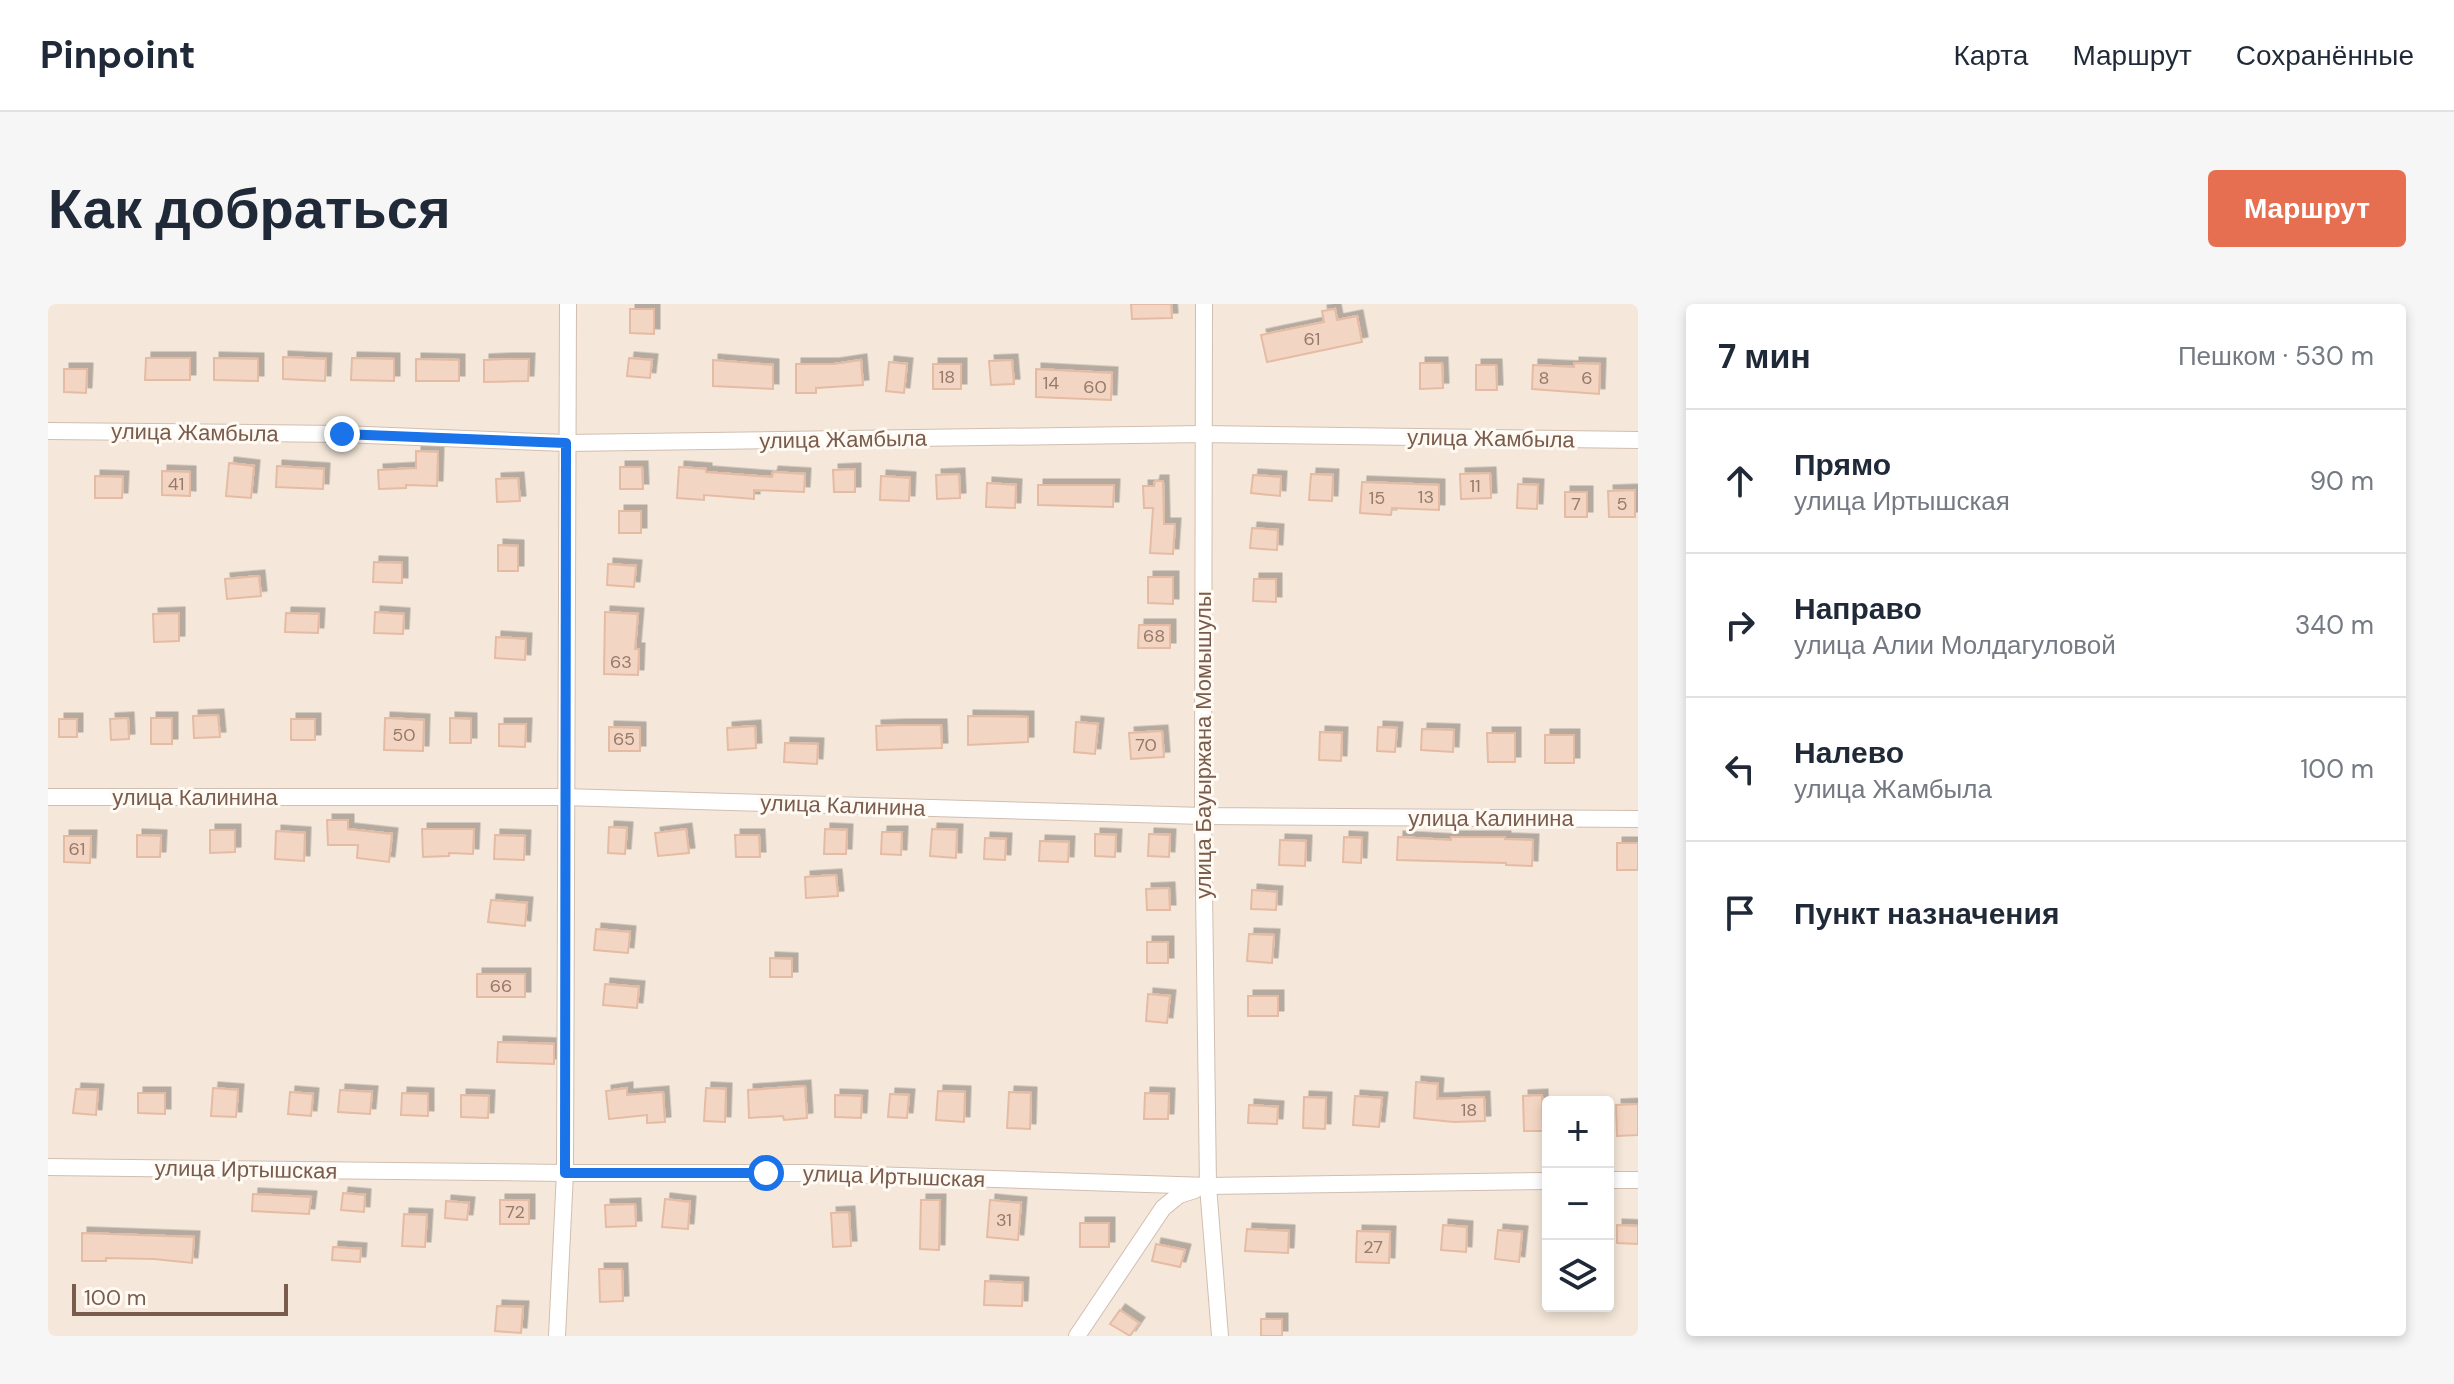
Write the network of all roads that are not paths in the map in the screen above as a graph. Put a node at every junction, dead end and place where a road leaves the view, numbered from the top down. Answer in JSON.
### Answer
{"nodes":[{"id":1,"x":568,"y":304,"type":"edge"},
{"id":2,"x":1204,"y":304,"type":"edge"},
{"id":3,"x":48,"y":431,"type":"edge"},
{"id":4,"x":1202,"y":434,"type":"junction"},
{"id":5,"x":1638,"y":440,"type":"edge"},
{"id":6,"x":566,"y":443,"type":"junction"},
{"id":7,"x":48,"y":797,"type":"edge"},
{"id":8,"x":564,"y":797,"type":"junction"},
{"id":9,"x":1203,"y":816,"type":"junction"},
{"id":10,"x":1638,"y":819,"type":"edge"},
{"id":11,"x":48,"y":1167,"type":"edge"},
{"id":12,"x":565,"y":1173,"type":"junction"},
{"id":13,"x":1614,"y":1180,"type":"edge"},
{"id":14,"x":1638,"y":1180,"type":"edge"},
{"id":15,"x":1542,"y":1181,"type":"edge"},
{"id":16,"x":1208,"y":1186,"type":"junction"},
{"id":17,"x":557,"y":1336,"type":"edge"},
{"id":18,"x":1077,"y":1336,"type":"edge"},
{"id":19,"x":1220,"y":1336,"type":"edge"}],
"edges":[{"from":1,"to":6,"type":"street"},
{"from":2,"to":4,"type":"street","name":"улица Бауыржана Момышулы"},
{"from":3,"to":6,"type":"street","name":"улица Жамбыла"},
{"from":4,"to":5,"type":"street","name":"улица Жамбыла"},
{"from":4,"to":6,"type":"street","name":"улица Жамбыла"},
{"from":4,"to":9,"type":"street","name":"улица Бауыржана Момышулы"},
{"from":6,"to":8,"type":"street"},
{"from":7,"to":8,"type":"street","name":"улица Калинина"},
{"from":8,"to":9,"type":"street","name":"улица Калинина"},
{"from":8,"to":12,"type":"street"},
{"from":9,"to":10,"type":"street","name":"улица Калинина"},
{"from":9,"to":16,"type":"street","name":"улица Бауыржана Момышулы"},
{"from":11,"to":12,"type":"street","name":"улица Иртышская"},
{"from":12,"to":16,"type":"street","name":"улица Иртышская"},
{"from":12,"to":17,"type":"street"},
{"from":13,"to":14,"type":"street"},
{"from":15,"to":16,"type":"street","name":"улица Иртышская"},
{"from":16,"to":18,"type":"street"},
{"from":16,"to":19,"type":"street","name":"улица Бауыржана Момышулы"}]}
